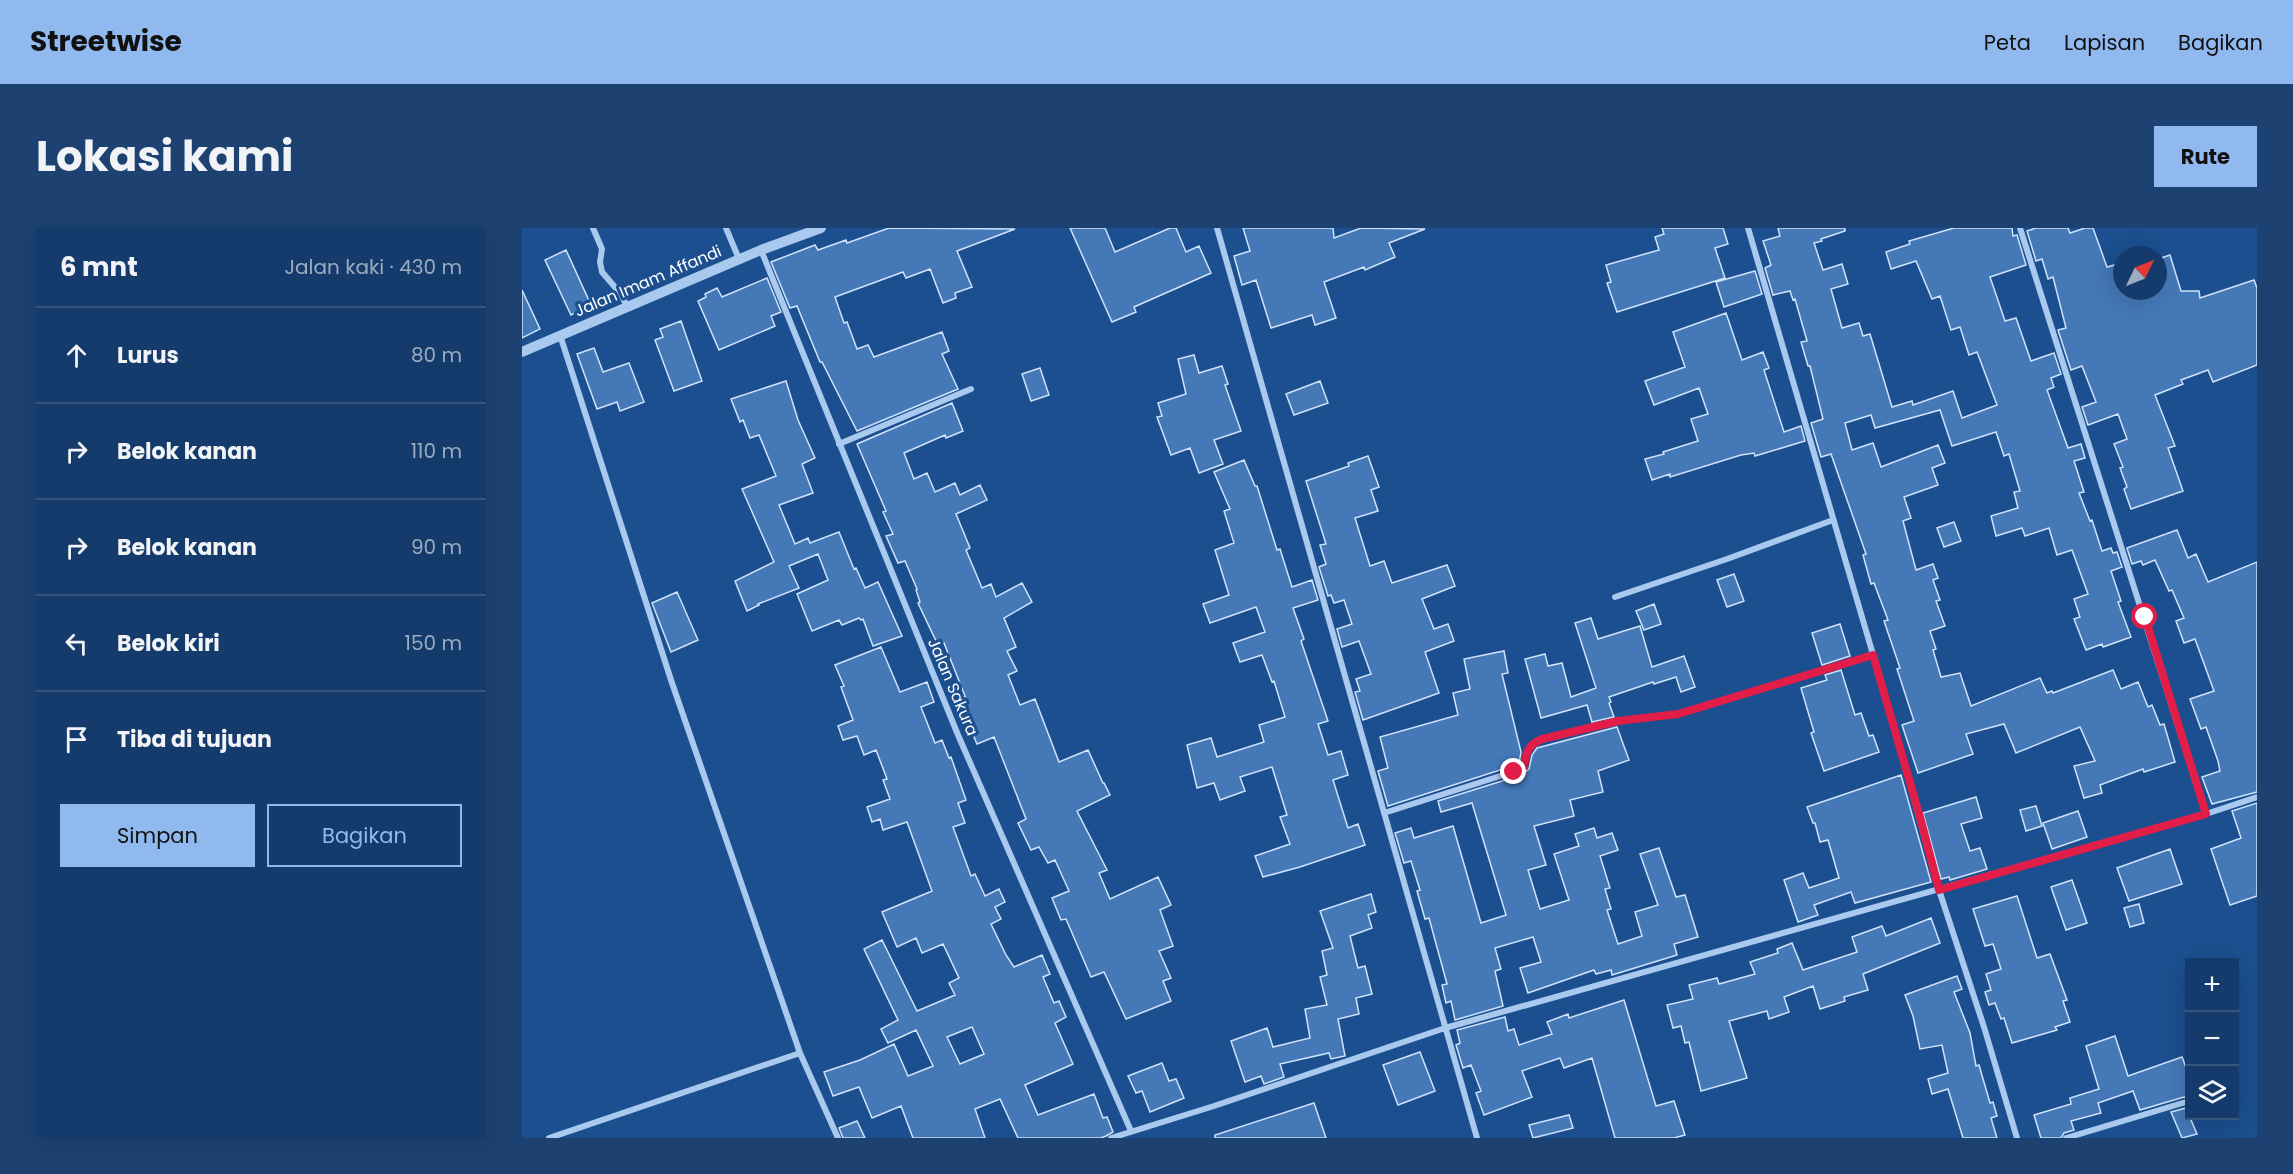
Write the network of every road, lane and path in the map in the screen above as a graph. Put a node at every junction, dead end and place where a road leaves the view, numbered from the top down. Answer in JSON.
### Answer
{"nodes":[{"id":1,"x":593,"y":228,"type":"edge"},
{"id":2,"x":726,"y":228,"type":"edge"},
{"id":3,"x":820,"y":228,"type":"edge"},
{"id":4,"x":1216,"y":228,"type":"edge"},
{"id":5,"x":1748,"y":228,"type":"edge"},
{"id":6,"x":2020,"y":228,"type":"edge"},
{"id":7,"x":761,"y":250,"type":"junction"},
{"id":8,"x":739,"y":259,"type":"junction"},
{"id":9,"x":627,"y":306,"type":"junction"},
{"id":10,"x":560,"y":335,"type":"junction"},
{"id":11,"x":522,"y":352,"type":"edge"},
{"id":12,"x":971,"y":389,"type":"dead end"},
{"id":13,"x":839,"y":444,"type":"junction"},
{"id":14,"x":1833,"y":520,"type":"junction"},
{"id":15,"x":1615,"y":597,"type":"dead end"},
{"id":16,"x":1873,"y":655,"type":"junction"},
{"id":17,"x":2257,"y":797,"type":"edge"},
{"id":18,"x":1384,"y":813,"type":"junction"},
{"id":19,"x":2206,"y":814,"type":"junction"},
{"id":20,"x":1939,"y":890,"type":"junction"},
{"id":21,"x":1445,"y":1028,"type":"junction"},
{"id":22,"x":800,"y":1053,"type":"junction"},
{"id":23,"x":2185,"y":1102,"type":"edge"},
{"id":24,"x":1131,"y":1131,"type":"junction"},
{"id":25,"x":549,"y":1138,"type":"edge"},
{"id":26,"x":838,"y":1138,"type":"edge"},
{"id":27,"x":1111,"y":1138,"type":"edge"},
{"id":28,"x":1477,"y":1138,"type":"edge"},
{"id":29,"x":2017,"y":1138,"type":"edge"},
{"id":30,"x":2066,"y":1138,"type":"edge"}],
"edges":[{"from":1,"to":9,"type":"street"},
{"from":2,"to":8,"type":"street"},
{"from":3,"to":7,"type":"street","name":"Jalan Imam Affandi"},
{"from":4,"to":18,"type":"street"},
{"from":5,"to":14,"type":"street"},
{"from":6,"to":19,"type":"street"},
{"from":7,"to":8,"type":"street","name":"Jalan Imam Affandi"},
{"from":7,"to":13,"type":"street","name":"Jalan Sakura"},
{"from":8,"to":9,"type":"street","name":"Jalan Imam Affandi"},
{"from":9,"to":10,"type":"street","name":"Jalan Imam Affandi"},
{"from":10,"to":11,"type":"street","name":"Jalan Imam Affandi"},
{"from":10,"to":22,"type":"street"},
{"from":12,"to":13,"type":"street"},
{"from":13,"to":24,"type":"street","name":"Jalan Sakura"},
{"from":14,"to":15,"type":"street"},
{"from":14,"to":16,"type":"street"},
{"from":16,"to":18,"type":"street"},
{"from":16,"to":20,"type":"street"},
{"from":17,"to":19,"type":"street"},
{"from":18,"to":21,"type":"street"},
{"from":19,"to":20,"type":"street"},
{"from":20,"to":21,"type":"street"},
{"from":20,"to":29,"type":"street"},
{"from":21,"to":24,"type":"street"},
{"from":21,"to":28,"type":"street"},
{"from":22,"to":25,"type":"street"},
{"from":22,"to":26,"type":"street"},
{"from":23,"to":30,"type":"street"},
{"from":24,"to":27,"type":"street"}]}
